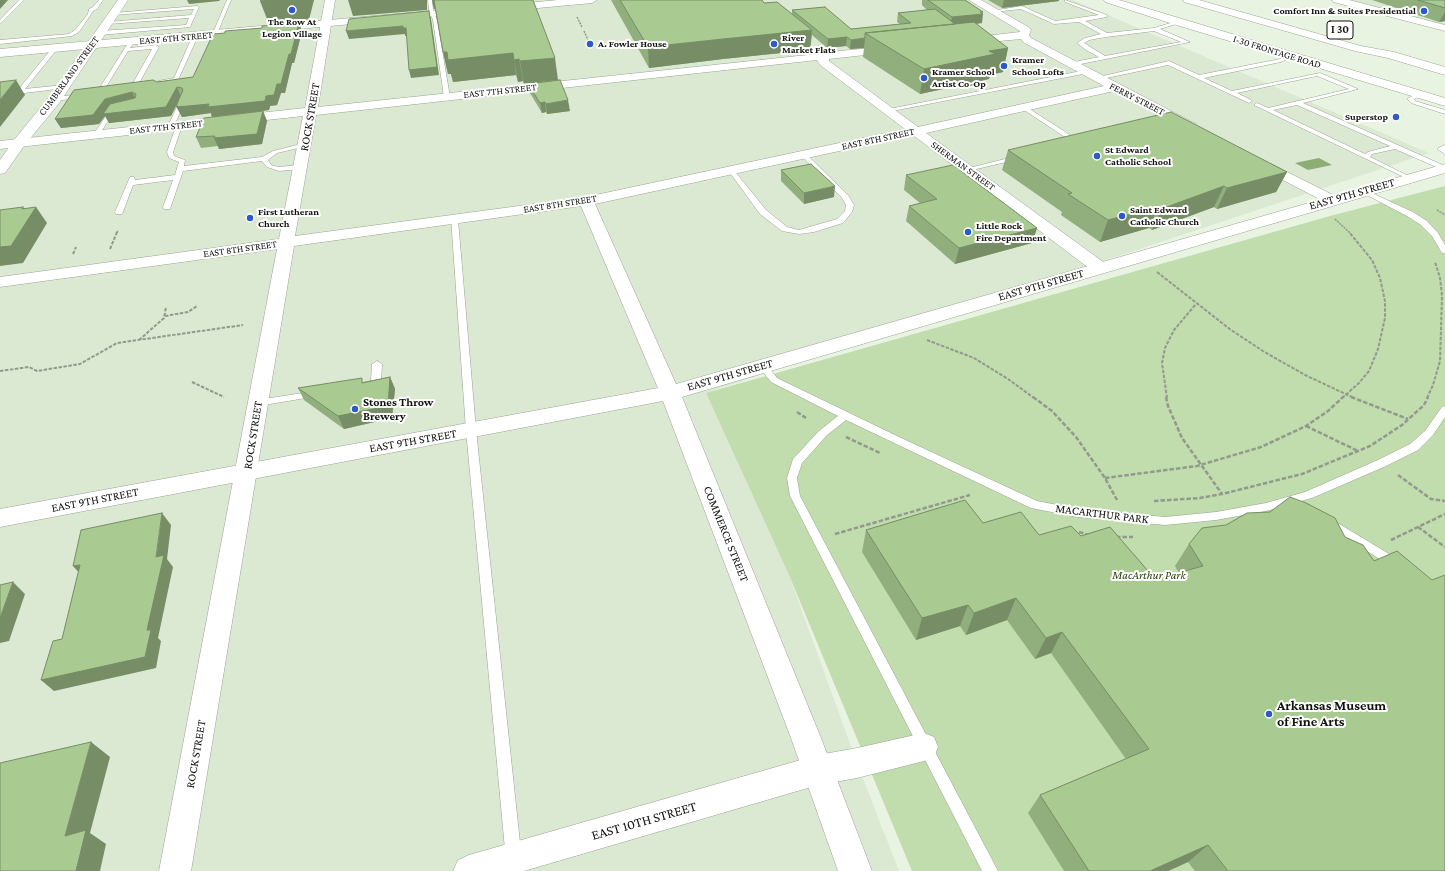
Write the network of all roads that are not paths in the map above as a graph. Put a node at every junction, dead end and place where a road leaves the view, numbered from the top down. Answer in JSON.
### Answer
{"nodes":[{"id":1,"x":22,"y":0,"type":"edge"},
{"id":2,"x":101,"y":0,"type":"edge"},
{"id":3,"x":123,"y":0,"type":"edge"},
{"id":4,"x":229,"y":0,"type":"edge"},
{"id":5,"x":330,"y":0,"type":"edge"},
{"id":6,"x":430,"y":0,"type":"edge"},
{"id":7,"x":592,"y":0,"type":"edge"},
{"id":8,"x":913,"y":0,"type":"edge"},
{"id":9,"x":920,"y":0,"type":"edge"},
{"id":10,"x":974,"y":0,"type":"edge"},
{"id":11,"x":1068,"y":0,"type":"edge"},
{"id":12,"x":1083,"y":0,"type":"edge"},
{"id":13,"x":1109,"y":0,"type":"edge"},
{"id":14,"x":1188,"y":0,"type":"edge"},
{"id":15,"x":1345,"y":1,"type":"edge"},
{"id":16,"x":494,"y":9,"type":"edge"},
{"id":17,"x":479,"y":10,"type":"edge"},
{"id":18,"x":993,"y":11,"type":"junction"},
{"id":19,"x":114,"y":14,"type":"junction"},
{"id":20,"x":433,"y":14,"type":"junction"},
{"id":21,"x":193,"y":16,"type":"junction"},
{"id":22,"x":1080,"y":20,"type":"junction"},
{"id":23,"x":0,"y":22,"type":"edge"},
{"id":24,"x":1177,"y":22,"type":"junction"},
{"id":25,"x":108,"y":23,"type":"junction"},
{"id":26,"x":325,"y":24,"type":"junction"},
{"id":27,"x":1443,"y":27,"type":"edge"},
{"id":28,"x":1155,"y":29,"type":"junction"},
{"id":29,"x":100,"y":33,"type":"junction"},
{"id":30,"x":214,"y":34,"type":"junction"},
{"id":31,"x":1024,"y":35,"type":"junction"},
{"id":32,"x":1106,"y":35,"type":"junction"},
{"id":33,"x":195,"y":36,"type":"junction"},
{"id":34,"x":0,"y":42,"type":"edge"},
{"id":35,"x":811,"y":42,"type":"edge"},
{"id":36,"x":955,"y":42,"type":"edge"},
{"id":37,"x":1383,"y":42,"type":"dead end"},
{"id":38,"x":91,"y":45,"type":"junction"},
{"id":39,"x":129,"y":46,"type":"junction"},
{"id":40,"x":908,"y":47,"type":"edge"},
{"id":41,"x":55,"y":48,"type":"junction"},
{"id":42,"x":1359,"y":49,"type":"junction"},
{"id":43,"x":0,"y":53,"type":"edge"},
{"id":44,"x":824,"y":56,"type":"junction"},
{"id":45,"x":1291,"y":56,"type":"junction"},
{"id":46,"x":1436,"y":57,"type":"dead end"},
{"id":47,"x":1105,"y":58,"type":"junction"},
{"id":48,"x":1071,"y":64,"type":"junction"},
{"id":49,"x":1332,"y":68,"type":"junction"},
{"id":50,"x":1445,"y":71,"type":"edge"},
{"id":51,"x":1318,"y":74,"type":"junction"},
{"id":52,"x":1091,"y":75,"type":"junction"},
{"id":53,"x":1198,"y":77,"type":"junction"},
{"id":54,"x":1445,"y":77,"type":"edge"},
{"id":55,"x":151,"y":83,"type":"edge"},
{"id":56,"x":129,"y":86,"type":"edge"},
{"id":57,"x":63,"y":87,"type":"junction"},
{"id":58,"x":143,"y":87,"type":"edge"},
{"id":59,"x":174,"y":87,"type":"edge"},
{"id":60,"x":1114,"y":87,"type":"junction"},
{"id":61,"x":135,"y":88,"type":"junction"},
{"id":62,"x":158,"y":88,"type":"edge"},
{"id":63,"x":20,"y":92,"type":"junction"},
{"id":64,"x":1231,"y":93,"type":"junction"},
{"id":65,"x":0,"y":94,"type":"edge"},
{"id":66,"x":96,"y":94,"type":"edge"},
{"id":67,"x":1420,"y":94,"type":"junction"},
{"id":68,"x":88,"y":95,"type":"edge"},
{"id":69,"x":447,"y":97,"type":"junction"},
{"id":70,"x":55,"y":99,"type":"junction"},
{"id":71,"x":183,"y":99,"type":"edge"},
{"id":72,"x":1249,"y":101,"type":"dead end"},
{"id":73,"x":1296,"y":102,"type":"junction"},
{"id":74,"x":1445,"y":102,"type":"edge"},
{"id":75,"x":1256,"y":105,"type":"dead end"},
{"id":76,"x":124,"y":108,"type":"edge"},
{"id":77,"x":1023,"y":108,"type":"junction"},
{"id":78,"x":887,"y":110,"type":"junction"},
{"id":79,"x":1266,"y":110,"type":"junction"},
{"id":80,"x":311,"y":111,"type":"junction"},
{"id":81,"x":1445,"y":112,"type":"edge"},
{"id":82,"x":175,"y":126,"type":"junction"},
{"id":83,"x":916,"y":131,"type":"junction"},
{"id":84,"x":1199,"y":131,"type":"edge"},
{"id":85,"x":96,"y":134,"type":"junction"},
{"id":86,"x":1075,"y":140,"type":"edge"},
{"id":87,"x":1067,"y":141,"type":"junction"},
{"id":88,"x":19,"y":143,"type":"junction"},
{"id":89,"x":0,"y":145,"type":"edge"},
{"id":90,"x":305,"y":145,"type":"junction"},
{"id":91,"x":1060,"y":147,"type":"edge"},
{"id":92,"x":1396,"y":147,"type":"junction"},
{"id":93,"x":1445,"y":147,"type":"edge"},
{"id":94,"x":1445,"y":152,"type":"edge"},
{"id":95,"x":804,"y":155,"type":"junction"},
{"id":96,"x":1027,"y":156,"type":"edge"},
{"id":97,"x":1249,"y":157,"type":"edge"},
{"id":98,"x":1366,"y":157,"type":"junction"},
{"id":99,"x":264,"y":159,"type":"junction"},
{"id":100,"x":300,"y":167,"type":"junction"},
{"id":101,"x":1444,"y":168,"type":"edge"},
{"id":102,"x":180,"y":169,"type":"junction"},
{"id":103,"x":0,"y":170,"type":"edge"},
{"id":104,"x":731,"y":170,"type":"junction"},
{"id":105,"x":968,"y":170,"type":"junction"},
{"id":106,"x":178,"y":177,"type":"junction"},
{"id":107,"x":1410,"y":178,"type":"junction"},
{"id":108,"x":1363,"y":191,"type":"junction"},
{"id":109,"x":586,"y":201,"type":"junction"},
{"id":110,"x":167,"y":207,"type":"dead end"},
{"id":111,"x":1332,"y":209,"type":"junction"},
{"id":112,"x":119,"y":212,"type":"dead end"},
{"id":113,"x":454,"y":220,"type":"junction"},
{"id":114,"x":286,"y":242,"type":"junction"},
{"id":115,"x":1445,"y":251,"type":"edge"},
{"id":116,"x":1100,"y":268,"type":"junction"},
{"id":117,"x":0,"y":282,"type":"edge"},
{"id":118,"x":377,"y":364,"type":"dead end"},
{"id":119,"x":763,"y":366,"type":"junction"},
{"id":120,"x":353,"y":388,"type":"edge"},
{"id":121,"x":323,"y":393,"type":"edge"},
{"id":122,"x":670,"y":393,"type":"junction"},
{"id":123,"x":258,"y":403,"type":"junction"},
{"id":124,"x":1445,"y":409,"type":"edge"},
{"id":125,"x":846,"y":415,"type":"junction"},
{"id":126,"x":471,"y":430,"type":"junction"},
{"id":127,"x":247,"y":472,"type":"junction"},
{"id":128,"x":1294,"y":499,"type":"junction"},
{"id":129,"x":1307,"y":507,"type":"edge"},
{"id":130,"x":1320,"y":516,"type":"edge"},
{"id":131,"x":2,"y":521,"type":"edge"},
{"id":132,"x":1405,"y":569,"type":"edge"},
{"id":133,"x":924,"y":747,"type":"junction"},
{"id":134,"x":818,"y":770,"type":"junction"},
{"id":135,"x":514,"y":865,"type":"edge"},
{"id":136,"x":175,"y":871,"type":"edge"},
{"id":137,"x":470,"y":871,"type":"edge"},
{"id":138,"x":855,"y":871,"type":"edge"},
{"id":139,"x":990,"y":871,"type":"edge"}],
"edges":[{"from":1,"to":23,"type":"lane"},
{"from":2,"to":34,"type":"lane"},
{"from":3,"to":19,"type":"main road","name":"CUMBERLAND STREET"},
{"from":4,"to":30,"type":"lane"},
{"from":5,"to":26,"type":"street","name":"ROCK STREET"},
{"from":6,"to":20,"type":"lane"},
{"from":7,"to":16,"type":"main road"},
{"from":8,"to":9,"type":"lane"},
{"from":10,"to":18,"type":"street","name":"FERRY STREET"},
{"from":11,"to":12,"type":"lane"},
{"from":11,"to":22,"type":"lane"},
{"from":13,"to":24,"type":"main road","name":"I-30 FRONTAGE ROAD"},
{"from":14,"to":42,"type":"main road","number":"I 30"},
{"from":15,"to":27,"type":"main road"},
{"from":17,"to":20,"type":"main road","name":"EAST 6TH STREET"},
{"from":18,"to":22,"type":"lane"},
{"from":18,"to":31,"type":"street","name":"FERRY STREET"},
{"from":19,"to":21,"type":"lane"},
{"from":19,"to":25,"type":"main road","name":"CUMBERLAND STREET"},
{"from":20,"to":26,"type":"main road","name":"EAST 6TH STREET"},
{"from":20,"to":69,"type":"lane"},
{"from":21,"to":25,"type":"lane"},
{"from":21,"to":29,"type":"lane"},
{"from":22,"to":32,"type":"lane"},
{"from":24,"to":28,"type":"lane"},
{"from":24,"to":45,"type":"main road","name":"I-30 FRONTAGE ROAD"},
{"from":25,"to":29,"type":"main road","name":"CUMBERLAND STREET"},
{"from":26,"to":30,"type":"main road","name":"EAST 6TH STREET"},
{"from":26,"to":80,"type":"street","name":"ROCK STREET"},
{"from":28,"to":32,"type":"lane"},
{"from":28,"to":47,"type":"lane"},
{"from":29,"to":38,"type":"main road","name":"CUMBERLAND STREET"},
{"from":30,"to":33,"type":"main road","name":"EAST 6TH STREET"},
{"from":31,"to":36,"type":"street"},
{"from":31,"to":48,"type":"street","name":"FERRY STREET"},
{"from":32,"to":47,"type":"lane"},
{"from":33,"to":39,"type":"main road","name":"EAST 6TH STREET"},
{"from":33,"to":55,"type":"lane"},
{"from":35,"to":44,"type":"street","name":"SHERMAN STREET"},
{"from":37,"to":46,"type":"main road"},
{"from":38,"to":39,"type":"main road","name":"EAST 6TH STREET"},
{"from":38,"to":41,"type":"main road","name":"EAST 6TH STREET"},
{"from":38,"to":57,"type":"main road","name":"CUMBERLAND STREET"},
{"from":39,"to":61,"type":"lane"},
{"from":39,"to":66,"type":"lane"},
{"from":40,"to":44,"type":"street","name":"EAST 7TH STREET"},
{"from":41,"to":43,"type":"main road","name":"EAST 6TH STREET"},
{"from":41,"to":63,"type":"lane"},
{"from":42,"to":50,"type":"main road","number":"I 30"},
{"from":42,"to":54,"type":"main road"},
{"from":44,"to":69,"type":"street","name":"EAST 7TH STREET"},
{"from":44,"to":78,"type":"street","name":"SHERMAN STREET"},
{"from":45,"to":49,"type":"main road","name":"I-30 FRONTAGE ROAD"},
{"from":45,"to":53,"type":"lane"},
{"from":47,"to":48,"type":"lane"},
{"from":48,"to":52,"type":"street","name":"FERRY STREET"},
{"from":49,"to":51,"type":"lane"},
{"from":49,"to":67,"type":"main road","name":"I-30 FRONTAGE ROAD"},
{"from":51,"to":64,"type":"lane"},
{"from":51,"to":73,"type":"lane"},
{"from":52,"to":53,"type":"lane"},
{"from":52,"to":60,"type":"street","name":"FERRY STREET"},
{"from":52,"to":78,"type":"lane"},
{"from":53,"to":64,"type":"lane"},
{"from":56,"to":61,"type":"lane"},
{"from":57,"to":63,"type":"lane"},
{"from":57,"to":70,"type":"main road","name":"CUMBERLAND STREET"},
{"from":58,"to":61,"type":"lane"},
{"from":59,"to":62,"type":"lane"},
{"from":60,"to":77,"type":"street","name":"EAST 8TH STREET"},
{"from":60,"to":84,"type":"street","name":"FERRY STREET"},
{"from":63,"to":65,"type":"lane"},
{"from":64,"to":72,"type":"lane"},
{"from":67,"to":74,"type":"main road","name":"I-30 FRONTAGE ROAD"},
{"from":67,"to":81,"type":"lane"},
{"from":68,"to":70,"type":"lane"},
{"from":69,"to":80,"type":"street","name":"EAST 7TH STREET"},
{"from":70,"to":88,"type":"main road","name":"CUMBERLAND STREET"},
{"from":71,"to":82,"type":"lane"},
{"from":73,"to":79,"type":"lane"},
{"from":73,"to":92,"type":"lane"},
{"from":75,"to":79,"type":"lane"},
{"from":76,"to":85,"type":"lane"},
{"from":77,"to":83,"type":"street","name":"EAST 8TH STREET"},
{"from":77,"to":87,"type":"lane"},
{"from":78,"to":83,"type":"street","name":"SHERMAN STREET"},
{"from":79,"to":98,"type":"lane"},
{"from":80,"to":82,"type":"street","name":"EAST 7TH STREET"},
{"from":80,"to":90,"type":"street","name":"ROCK STREET"},
{"from":82,"to":85,"type":"street","name":"EAST 7TH STREET"},
{"from":82,"to":102,"type":"lane"},
{"from":83,"to":95,"type":"street","name":"EAST 8TH STREET"},
{"from":83,"to":105,"type":"street","name":"SHERMAN STREET"},
{"from":85,"to":88,"type":"street","name":"EAST 7TH STREET"},
{"from":86,"to":87,"type":"lane"},
{"from":87,"to":91,"type":"lane"},
{"from":88,"to":89,"type":"street","name":"EAST 7TH STREET"},
{"from":88,"to":103,"type":"main road","name":"CUMBERLAND STREET"},
{"from":90,"to":99,"type":"lane"},
{"from":90,"to":100,"type":"street","name":"ROCK STREET"},
{"from":92,"to":98,"type":"lane"},
{"from":92,"to":101,"type":"lane"},
{"from":93,"to":94,"type":"lane"},
{"from":95,"to":104,"type":"street","name":"EAST 8TH STREET"},
{"from":95,"to":104,"type":"lane"},
{"from":96,"to":105,"type":"lane"},
{"from":97,"to":111,"type":"street"},
{"from":98,"to":107,"type":"lane"},
{"from":99,"to":100,"type":"lane"},
{"from":99,"to":102,"type":"lane"},
{"from":100,"to":114,"type":"street","name":"ROCK STREET"},
{"from":101,"to":107,"type":"main road","name":"EAST 9TH STREET"},
{"from":102,"to":106,"type":"lane"},
{"from":104,"to":109,"type":"street","name":"EAST 8TH STREET"},
{"from":105,"to":116,"type":"street","name":"SHERMAN STREET"},
{"from":106,"to":110,"type":"lane"},
{"from":106,"to":112,"type":"lane"},
{"from":107,"to":108,"type":"main road","name":"EAST 9TH STREET"},
{"from":108,"to":111,"type":"main road","name":"EAST 9TH STREET"},
{"from":108,"to":115,"type":"lane"},
{"from":109,"to":113,"type":"street","name":"EAST 8TH STREET"},
{"from":109,"to":122,"type":"street","name":"COMMERCE STREET"},
{"from":111,"to":116,"type":"main road","name":"EAST 9TH STREET"},
{"from":113,"to":114,"type":"street","name":"EAST 8TH STREET"},
{"from":113,"to":126,"type":"lane"},
{"from":114,"to":117,"type":"street","name":"EAST 8TH STREET"},
{"from":114,"to":123,"type":"street","name":"ROCK STREET"},
{"from":116,"to":119,"type":"main road","name":"EAST 9TH STREET"},
{"from":118,"to":120,"type":"lane"},
{"from":119,"to":122,"type":"main road","name":"EAST 9TH STREET"},
{"from":119,"to":125,"type":"lane","name":"MACARTHUR PARK"},
{"from":121,"to":123,"type":"lane"},
{"from":122,"to":126,"type":"main road","name":"EAST 9TH STREET"},
{"from":122,"to":134,"type":"main road","name":"COMMERCE STREET"},
{"from":123,"to":127,"type":"street","name":"ROCK STREET"},
{"from":124,"to":128,"type":"lane","name":"MACARTHUR PARK"},
{"from":125,"to":128,"type":"lane","name":"MACARTHUR PARK"},
{"from":125,"to":133,"type":"lane"},
{"from":126,"to":127,"type":"main road","name":"EAST 9TH STREET"},
{"from":126,"to":135,"type":"lane"},
{"from":127,"to":131,"type":"main road","name":"EAST 9TH STREET"},
{"from":127,"to":136,"type":"street","name":"ROCK STREET"},
{"from":128,"to":129,"type":"lane"},
{"from":130,"to":132,"type":"lane"},
{"from":133,"to":134,"type":"street"},
{"from":133,"to":139,"type":"lane"},
{"from":134,"to":135,"type":"street","name":"EAST 10TH STREET"},
{"from":134,"to":138,"type":"main road","name":"COMMERCE STREET"},
{"from":135,"to":137,"type":"street","name":"EAST 10TH STREET"}]}
